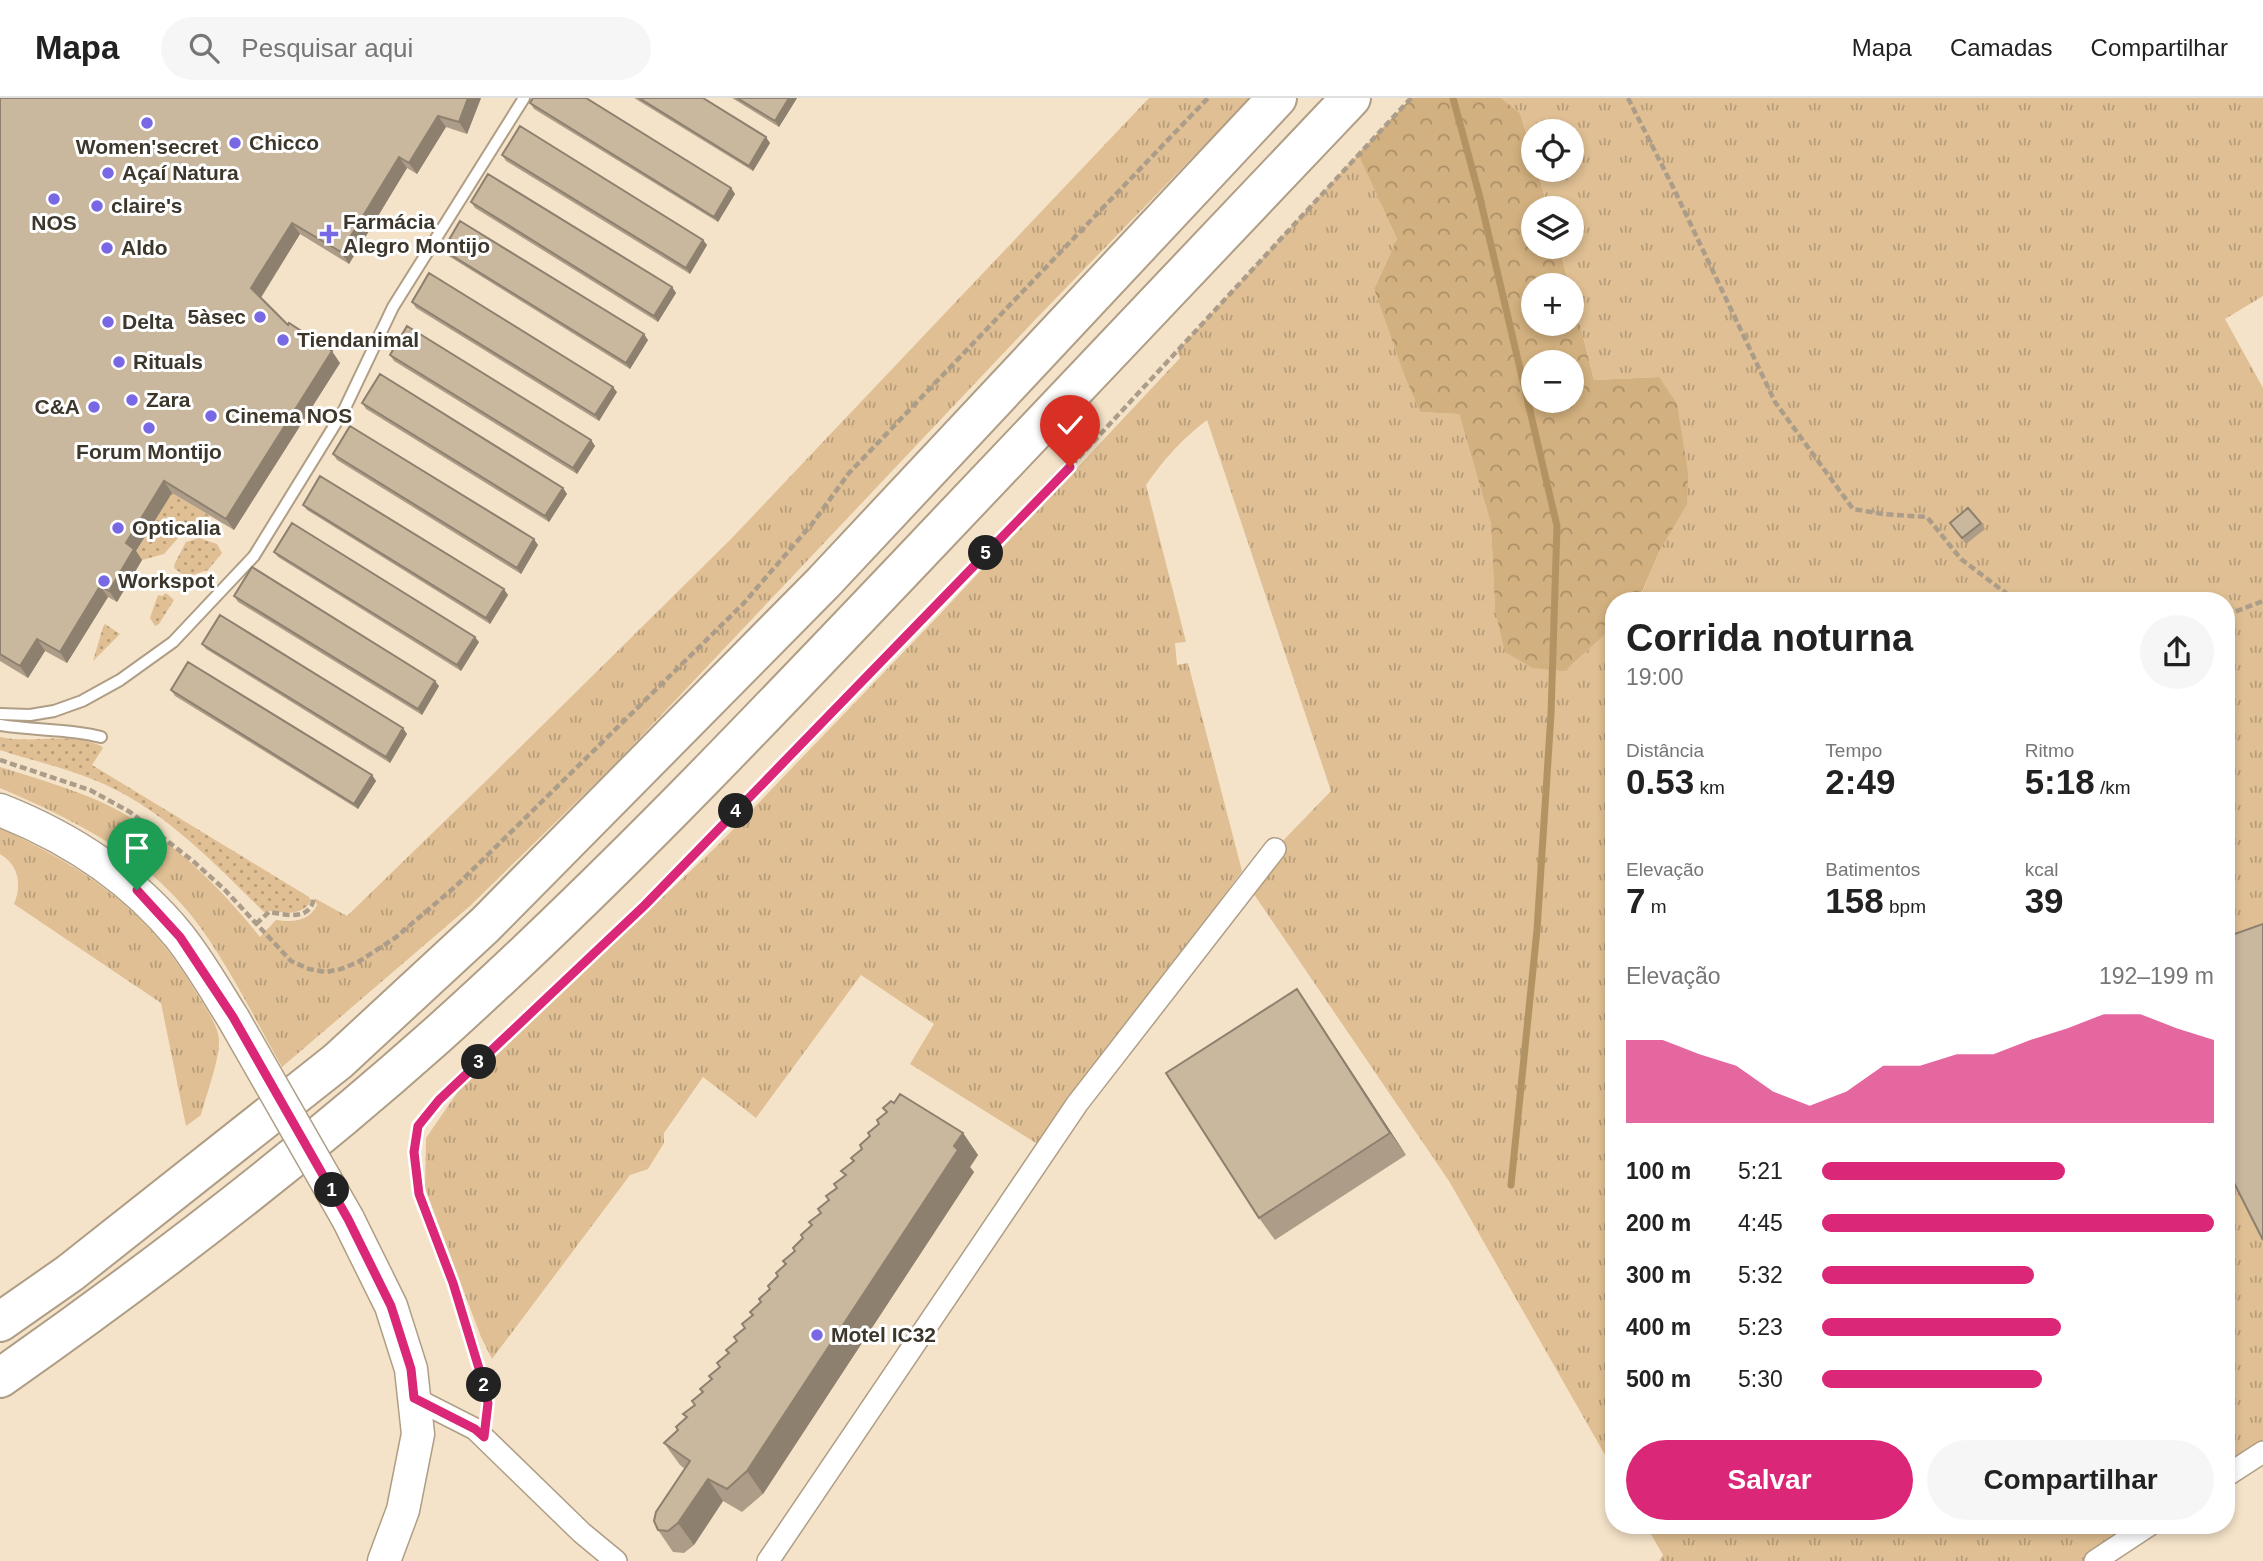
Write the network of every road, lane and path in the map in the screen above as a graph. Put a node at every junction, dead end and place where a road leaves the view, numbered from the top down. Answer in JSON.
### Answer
{"nodes":[{"id":1,"x":524,"y":98,"type":"edge"},
{"id":2,"x":1208,"y":98,"type":"edge"},
{"id":3,"x":1277,"y":98,"type":"edge"},
{"id":4,"x":1350,"y":98,"type":"edge"},
{"id":5,"x":1411,"y":98,"type":"edge"},
{"id":6,"x":1628,"y":98,"type":"edge"},
{"id":7,"x":2004,"y":592,"type":"edge"},
{"id":8,"x":2263,"y":601,"type":"edge"},
{"id":9,"x":2235,"y":612,"type":"edge"},
{"id":10,"x":0,"y":714,"type":"edge"},
{"id":11,"x":0,"y":726,"type":"edge"},
{"id":12,"x":101,"y":737,"type":"dead end"},
{"id":13,"x":0,"y":760,"type":"edge"},
{"id":14,"x":0,"y":810,"type":"edge"},
{"id":15,"x":1275,"y":849,"type":"dead end"},
{"id":16,"x":314,"y":898,"type":"dead end"},
{"id":17,"x":256,"y":925,"type":"junction"},
{"id":18,"x":0,"y":1322,"type":"edge"},
{"id":19,"x":0,"y":1378,"type":"edge"},
{"id":20,"x":414,"y":1398,"type":"junction"},
{"id":21,"x":484,"y":1437,"type":"junction"},
{"id":22,"x":2263,"y":1452,"type":"edge"},
{"id":23,"x":2235,"y":1470,"type":"edge"},
{"id":24,"x":2136,"y":1534,"type":"edge"},
{"id":25,"x":384,"y":1561,"type":"edge"},
{"id":26,"x":616,"y":1561,"type":"edge"},
{"id":27,"x":768,"y":1561,"type":"edge"},
{"id":28,"x":2095,"y":1561,"type":"edge"}],
"edges":[{"from":1,"to":10,"type":"lane"},
{"from":2,"to":17,"type":"path"},
{"from":3,"to":18,"type":"highway"},
{"from":4,"to":19,"type":"highway"},
{"from":5,"to":21,"type":"path"},
{"from":6,"to":7,"type":"path"},
{"from":8,"to":9,"type":"path"},
{"from":11,"to":12,"type":"lane"},
{"from":13,"to":17,"type":"path"},
{"from":14,"to":20,"type":"street","bridge":true},
{"from":15,"to":27,"type":"street"},
{"from":16,"to":17,"type":"path"},
{"from":20,"to":21,"type":"street"},
{"from":20,"to":25,"type":"street"},
{"from":21,"to":26,"type":"street"},
{"from":22,"to":23,"type":"street"},
{"from":24,"to":28,"type":"street"}]}
